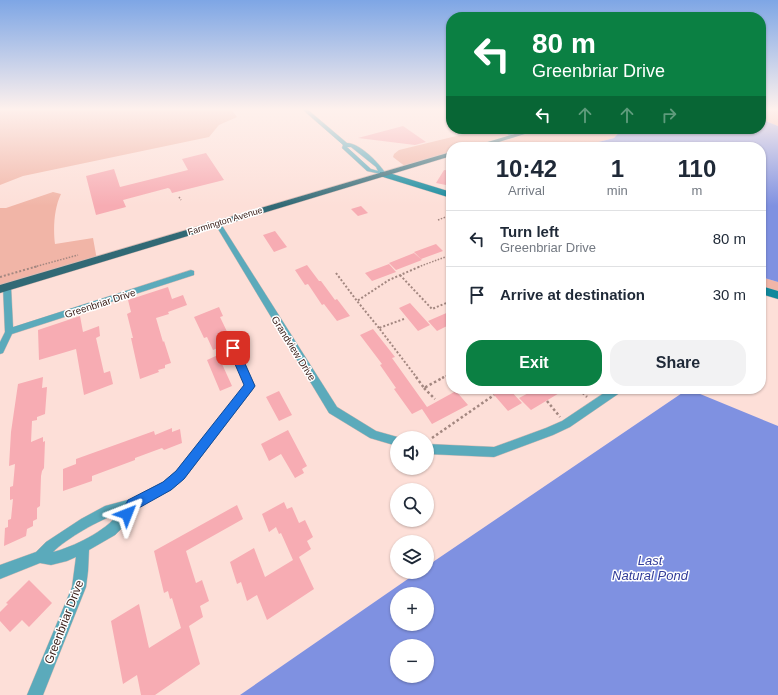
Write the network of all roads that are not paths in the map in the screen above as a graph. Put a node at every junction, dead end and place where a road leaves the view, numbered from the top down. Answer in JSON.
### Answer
{"nodes":[{"id":1,"x":342,"y":141,"type":"edge"},
{"id":2,"x":446,"y":155,"type":"edge"},
{"id":3,"x":382,"y":174,"type":"junction"},
{"id":4,"x":446,"y":193,"type":"edge"},
{"id":5,"x":218,"y":224,"type":"junction"},
{"id":6,"x":191,"y":273,"type":"dead end"},
{"id":7,"x":4,"y":288,"type":"edge"},
{"id":8,"x":766,"y":291,"type":"edge"},
{"id":9,"x":778,"y":295,"type":"edge"},
{"id":10,"x":9,"y":332,"type":"junction"},
{"id":11,"x":233,"y":348,"type":"dead end"},
{"id":12,"x":0,"y":351,"type":"edge"},
{"id":13,"x":611,"y":394,"type":"edge"},
{"id":14,"x":390,"y":439,"type":"edge"},
{"id":15,"x":434,"y":449,"type":"edge"},
{"id":16,"x":133,"y":504,"type":"junction"},
{"id":17,"x":83,"y":546,"type":"junction"},
{"id":18,"x":40,"y":557,"type":"junction"},
{"id":19,"x":0,"y":572,"type":"edge"},
{"id":20,"x":35,"y":695,"type":"edge"}],
"edges":[{"from":1,"to":3,"type":"street"},
{"from":2,"to":3,"type":"main road","name":"Farmington Avenue"},
{"from":3,"to":4,"type":"street"},
{"from":3,"to":5,"type":"main road","name":"Farmington Avenue"},
{"from":5,"to":7,"type":"main road","name":"Farmington Avenue"},
{"from":5,"to":14,"type":"street","name":"Grandview Drive"},
{"from":6,"to":10,"type":"street","name":"Greenbriar Drive"},
{"from":7,"to":10,"type":"street"},
{"from":8,"to":9,"type":"street"},
{"from":10,"to":12,"type":"street"},
{"from":11,"to":16,"type":"street"},
{"from":13,"to":15,"type":"street"},
{"from":16,"to":17,"type":"street"},
{"from":16,"to":18,"type":"street"},
{"from":17,"to":18,"type":"street"},
{"from":17,"to":20,"type":"street","name":"Greenbriar Drive"},
{"from":18,"to":19,"type":"street"}]}
